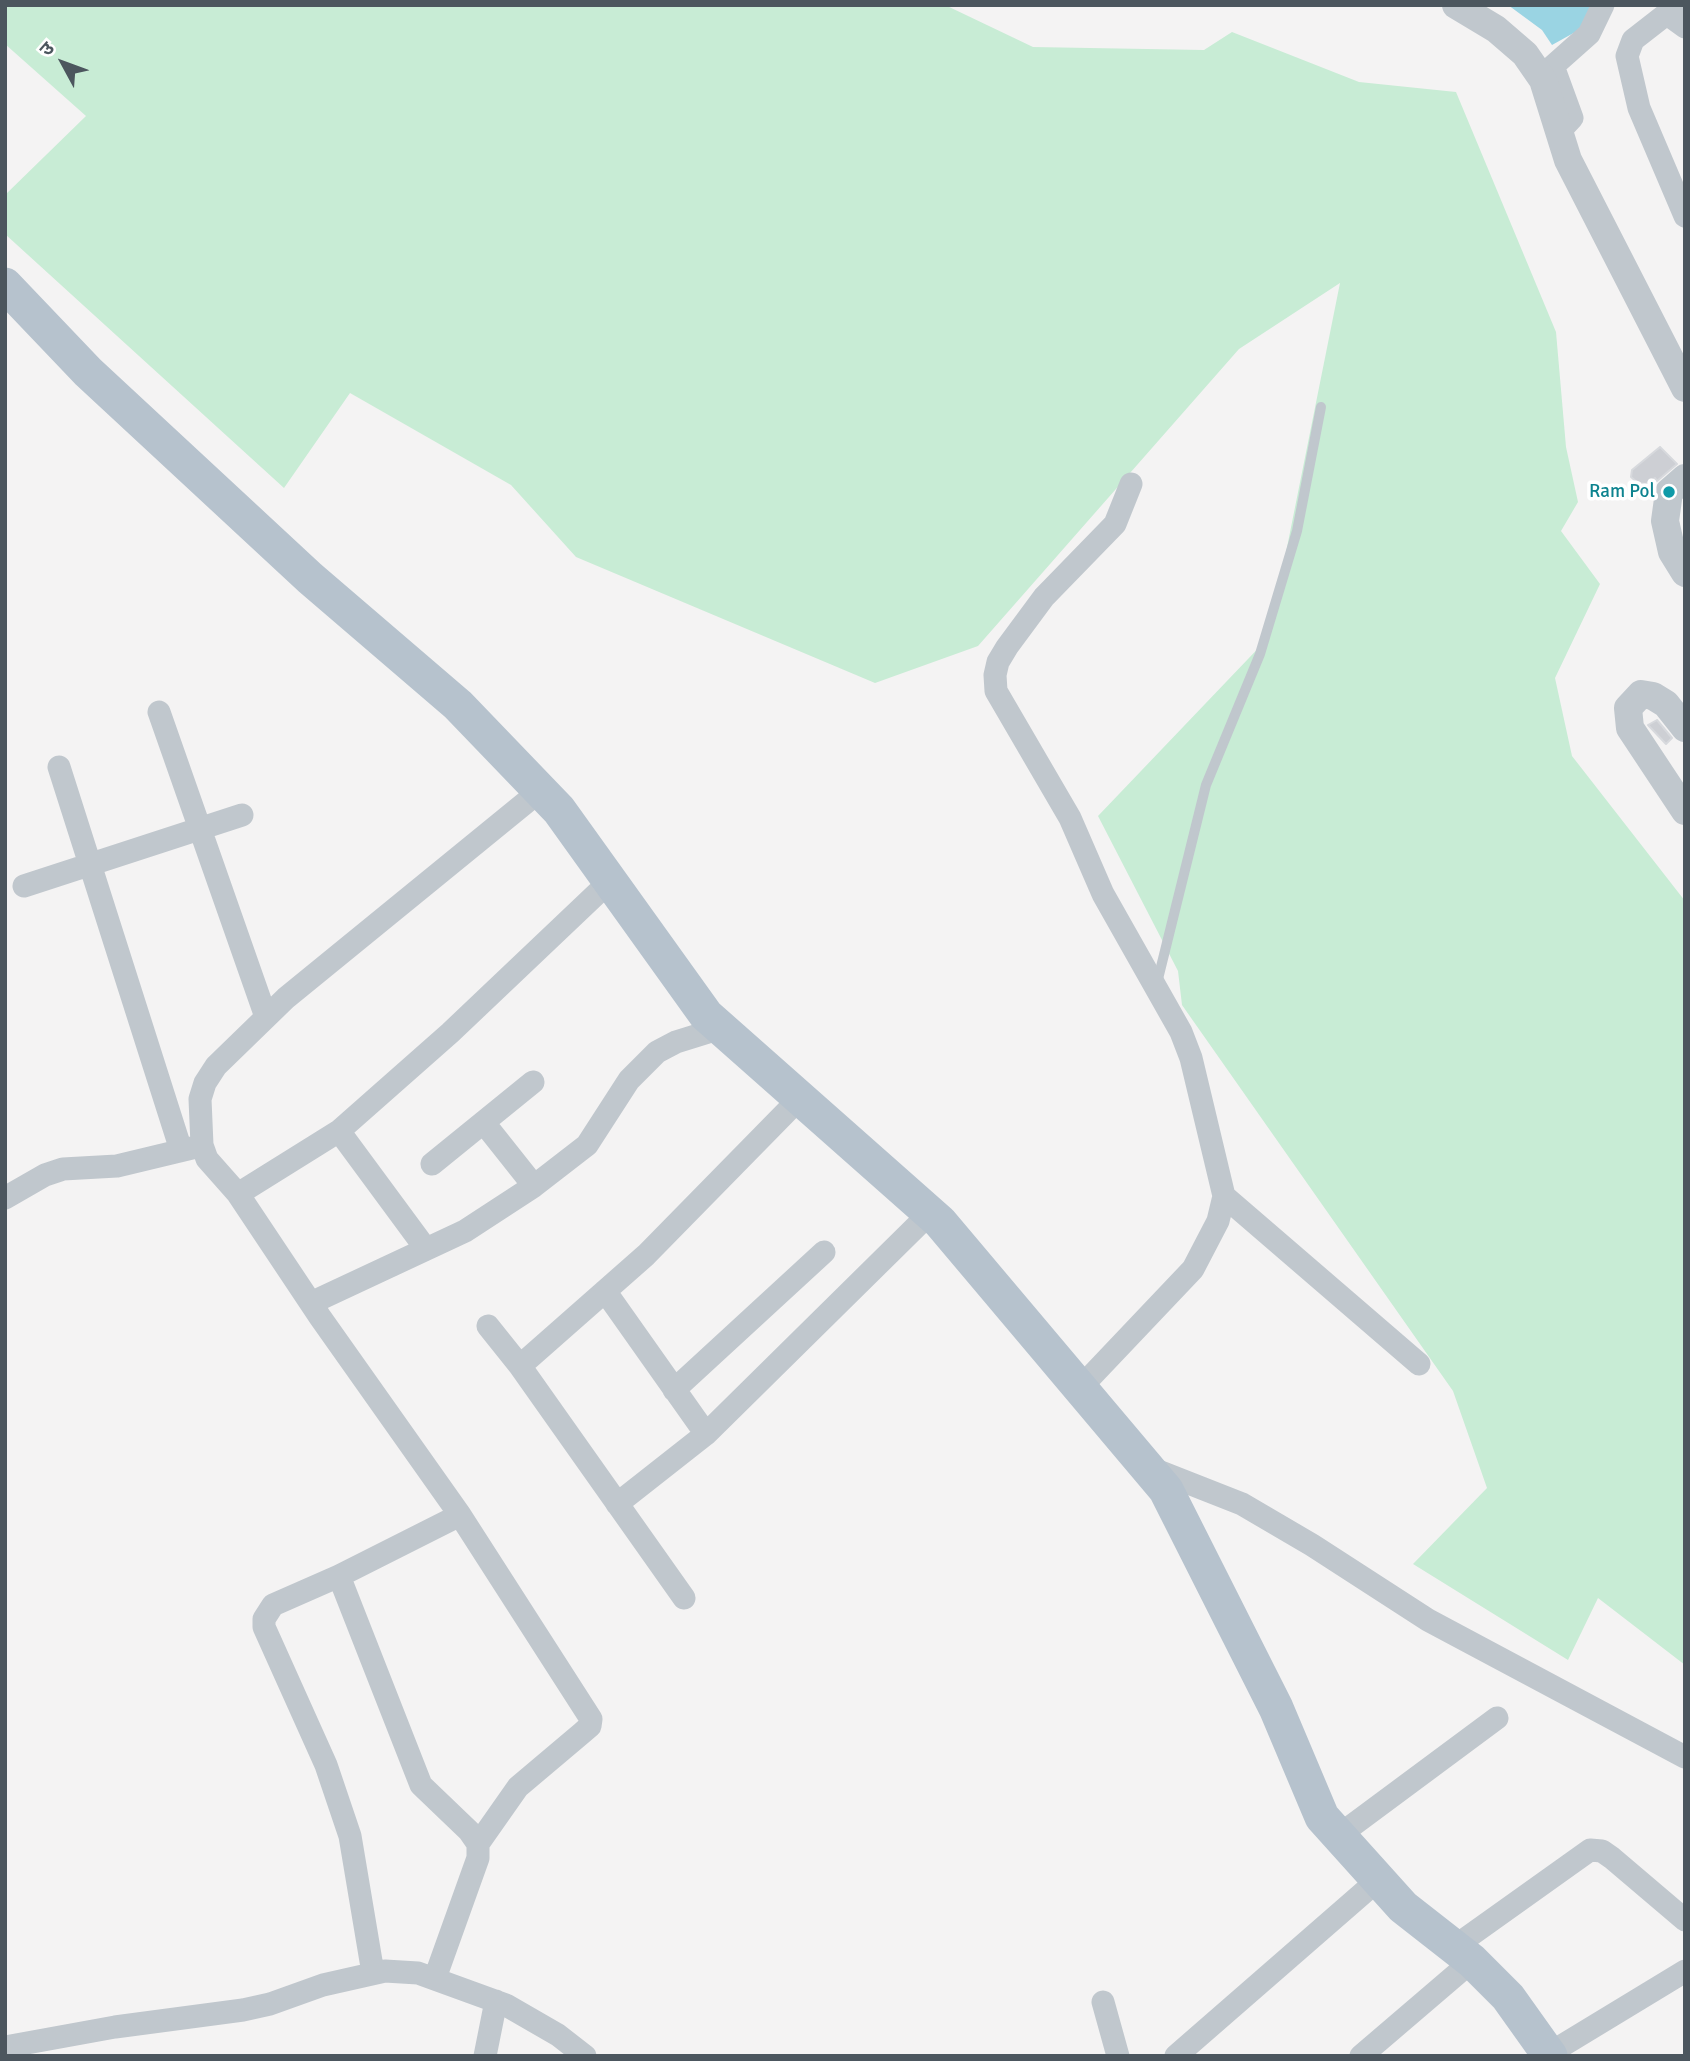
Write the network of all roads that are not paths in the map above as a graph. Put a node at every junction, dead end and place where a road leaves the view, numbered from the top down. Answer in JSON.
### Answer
{"nodes":[{"id":1,"x":1456,"y":5,"type":"edge"},
{"id":2,"x":1603,"y":5,"type":"edge"},
{"id":3,"x":1677,"y":15,"type":"edge"},
{"id":4,"x":1559,"y":132,"type":"junction"},
{"id":5,"x":1685,"y":216,"type":"edge"},
{"id":6,"x":5,"y":285,"type":"edge"},
{"id":7,"x":1685,"y":388,"type":"edge"},
{"id":8,"x":1321,"y":407,"type":"dead end"},
{"id":9,"x":1685,"y":478,"type":"edge"},
{"id":10,"x":1131,"y":484,"type":"dead end"},
{"id":11,"x":1685,"y":573,"type":"edge"},
{"id":12,"x":159,"y":712,"type":"dead end"},
{"id":13,"x":1685,"y":728,"type":"edge"},
{"id":14,"x":59,"y":767,"type":"dead end"},
{"id":15,"x":541,"y":790,"type":"junction"},
{"id":16,"x":1685,"y":811,"type":"edge"},
{"id":17,"x":242,"y":815,"type":"dead end"},
{"id":18,"x":201,"y":831,"type":"junction"},
{"id":19,"x":90,"y":863,"type":"junction"},
{"id":20,"x":609,"y":882,"type":"junction"},
{"id":21,"x":24,"y":886,"type":"dead end"},
{"id":22,"x":1156,"y":985,"type":"junction"},
{"id":23,"x":266,"y":1017,"type":"junction"},
{"id":24,"x":721,"y":1028,"type":"junction"},
{"id":25,"x":533,"y":1082,"type":"dead end"},
{"id":26,"x":800,"y":1098,"type":"junction"},
{"id":27,"x":484,"y":1124,"type":"junction"},
{"id":28,"x":339,"y":1131,"type":"junction"},
{"id":29,"x":191,"y":1148,"type":"junction"},
{"id":30,"x":432,"y":1164,"type":"dead end"},
{"id":31,"x":534,"y":1186,"type":"junction"},
{"id":32,"x":238,"y":1194,"type":"junction"},
{"id":33,"x":1224,"y":1196,"type":"junction"},
{"id":34,"x":5,"y":1198,"type":"edge"},
{"id":35,"x":930,"y":1213,"type":"junction"},
{"id":36,"x":426,"y":1249,"type":"junction"},
{"id":37,"x":824,"y":1252,"type":"dead end"},
{"id":38,"x":605,"y":1291,"type":"junction"},
{"id":39,"x":311,"y":1303,"type":"junction"},
{"id":40,"x":488,"y":1326,"type":"dead end"},
{"id":41,"x":1419,"y":1364,"type":"dead end"},
{"id":42,"x":520,"y":1366,"type":"junction"},
{"id":43,"x":1081,"y":1387,"type":"junction"},
{"id":44,"x":674,"y":1390,"type":"junction"},
{"id":45,"x":706,"y":1434,"type":"junction"},
{"id":46,"x":1150,"y":1468,"type":"junction"},
{"id":47,"x":617,"y":1504,"type":"junction"},
{"id":48,"x":460,"y":1515,"type":"junction"},
{"id":49,"x":339,"y":1576,"type":"junction"},
{"id":50,"x":684,"y":1598,"type":"dead end"},
{"id":51,"x":1497,"y":1718,"type":"dead end"},
{"id":52,"x":1685,"y":1758,"type":"edge"},
{"id":53,"x":1338,"y":1836,"type":"junction"},
{"id":54,"x":478,"y":1844,"type":"junction"},
{"id":55,"x":1378,"y":1880,"type":"junction"},
{"id":56,"x":1685,"y":1920,"type":"edge"},
{"id":57,"x":1463,"y":1954,"type":"junction"},
{"id":58,"x":1685,"y":1971,"type":"edge"},
{"id":59,"x":373,"y":1973,"type":"junction"},
{"id":60,"x":435,"y":1979,"type":"junction"},
{"id":61,"x":496,"y":2001,"type":"junction"},
{"id":62,"x":1103,"y":2002,"type":"dead end"},
{"id":63,"x":5,"y":2048,"type":"edge"},
{"id":64,"x":1548,"y":2055,"type":"edge"},
{"id":65,"x":485,"y":2056,"type":"edge"},
{"id":66,"x":585,"y":2056,"type":"edge"},
{"id":67,"x":1118,"y":2056,"type":"edge"},
{"id":68,"x":1176,"y":2056,"type":"edge"},
{"id":69,"x":1360,"y":2056,"type":"edge"}],
"edges":[{"from":1,"to":4,"type":"street"},
{"from":2,"to":4,"type":"street"},
{"from":3,"to":5,"type":"street"},
{"from":4,"to":7,"type":"street"},
{"from":6,"to":15,"type":"main road"},
{"from":8,"to":22,"type":"lane"},
{"from":9,"to":11,"type":"street"},
{"from":10,"to":22,"type":"street"},
{"from":12,"to":18,"type":"street"},
{"from":13,"to":16,"type":"street"},
{"from":14,"to":19,"type":"street"},
{"from":15,"to":20,"type":"main road"},
{"from":15,"to":23,"type":"street"},
{"from":17,"to":18,"type":"street"},
{"from":18,"to":19,"type":"street"},
{"from":18,"to":23,"type":"street"},
{"from":19,"to":21,"type":"street"},
{"from":19,"to":29,"type":"street"},
{"from":20,"to":24,"type":"main road"},
{"from":20,"to":28,"type":"street"},
{"from":22,"to":33,"type":"street"},
{"from":23,"to":29,"type":"street"},
{"from":24,"to":26,"type":"main road"},
{"from":24,"to":31,"type":"street"},
{"from":25,"to":27,"type":"street"},
{"from":26,"to":35,"type":"main road"},
{"from":26,"to":38,"type":"street"},
{"from":27,"to":30,"type":"street"},
{"from":27,"to":31,"type":"street"},
{"from":28,"to":32,"type":"street"},
{"from":28,"to":36,"type":"street"},
{"from":29,"to":32,"type":"street"},
{"from":29,"to":34,"type":"street"},
{"from":31,"to":36,"type":"street"},
{"from":32,"to":39,"type":"street"},
{"from":33,"to":41,"type":"street"},
{"from":33,"to":43,"type":"street"},
{"from":35,"to":43,"type":"main road"},
{"from":35,"to":45,"type":"street"},
{"from":36,"to":39,"type":"street"},
{"from":37,"to":44,"type":"street"},
{"from":38,"to":42,"type":"street"},
{"from":38,"to":44,"type":"street"},
{"from":39,"to":48,"type":"street"},
{"from":40,"to":42,"type":"street"},
{"from":42,"to":47,"type":"street"},
{"from":43,"to":46,"type":"main road"},
{"from":44,"to":45,"type":"street"},
{"from":45,"to":47,"type":"street"},
{"from":46,"to":52,"type":"street"},
{"from":46,"to":53,"type":"main road"},
{"from":47,"to":50,"type":"street"},
{"from":48,"to":49,"type":"street"},
{"from":48,"to":54,"type":"street"},
{"from":49,"to":54,"type":"street"},
{"from":49,"to":59,"type":"street"},
{"from":51,"to":53,"type":"street"},
{"from":53,"to":55,"type":"main road"},
{"from":54,"to":60,"type":"street"},
{"from":55,"to":57,"type":"main road"},
{"from":55,"to":68,"type":"street"},
{"from":56,"to":57,"type":"street"},
{"from":57,"to":64,"type":"main road"},
{"from":57,"to":69,"type":"street"},
{"from":58,"to":64,"type":"street"},
{"from":59,"to":60,"type":"street"},
{"from":59,"to":63,"type":"street"},
{"from":60,"to":61,"type":"street"},
{"from":61,"to":65,"type":"street"},
{"from":61,"to":66,"type":"street"},
{"from":62,"to":67,"type":"street"}]}
